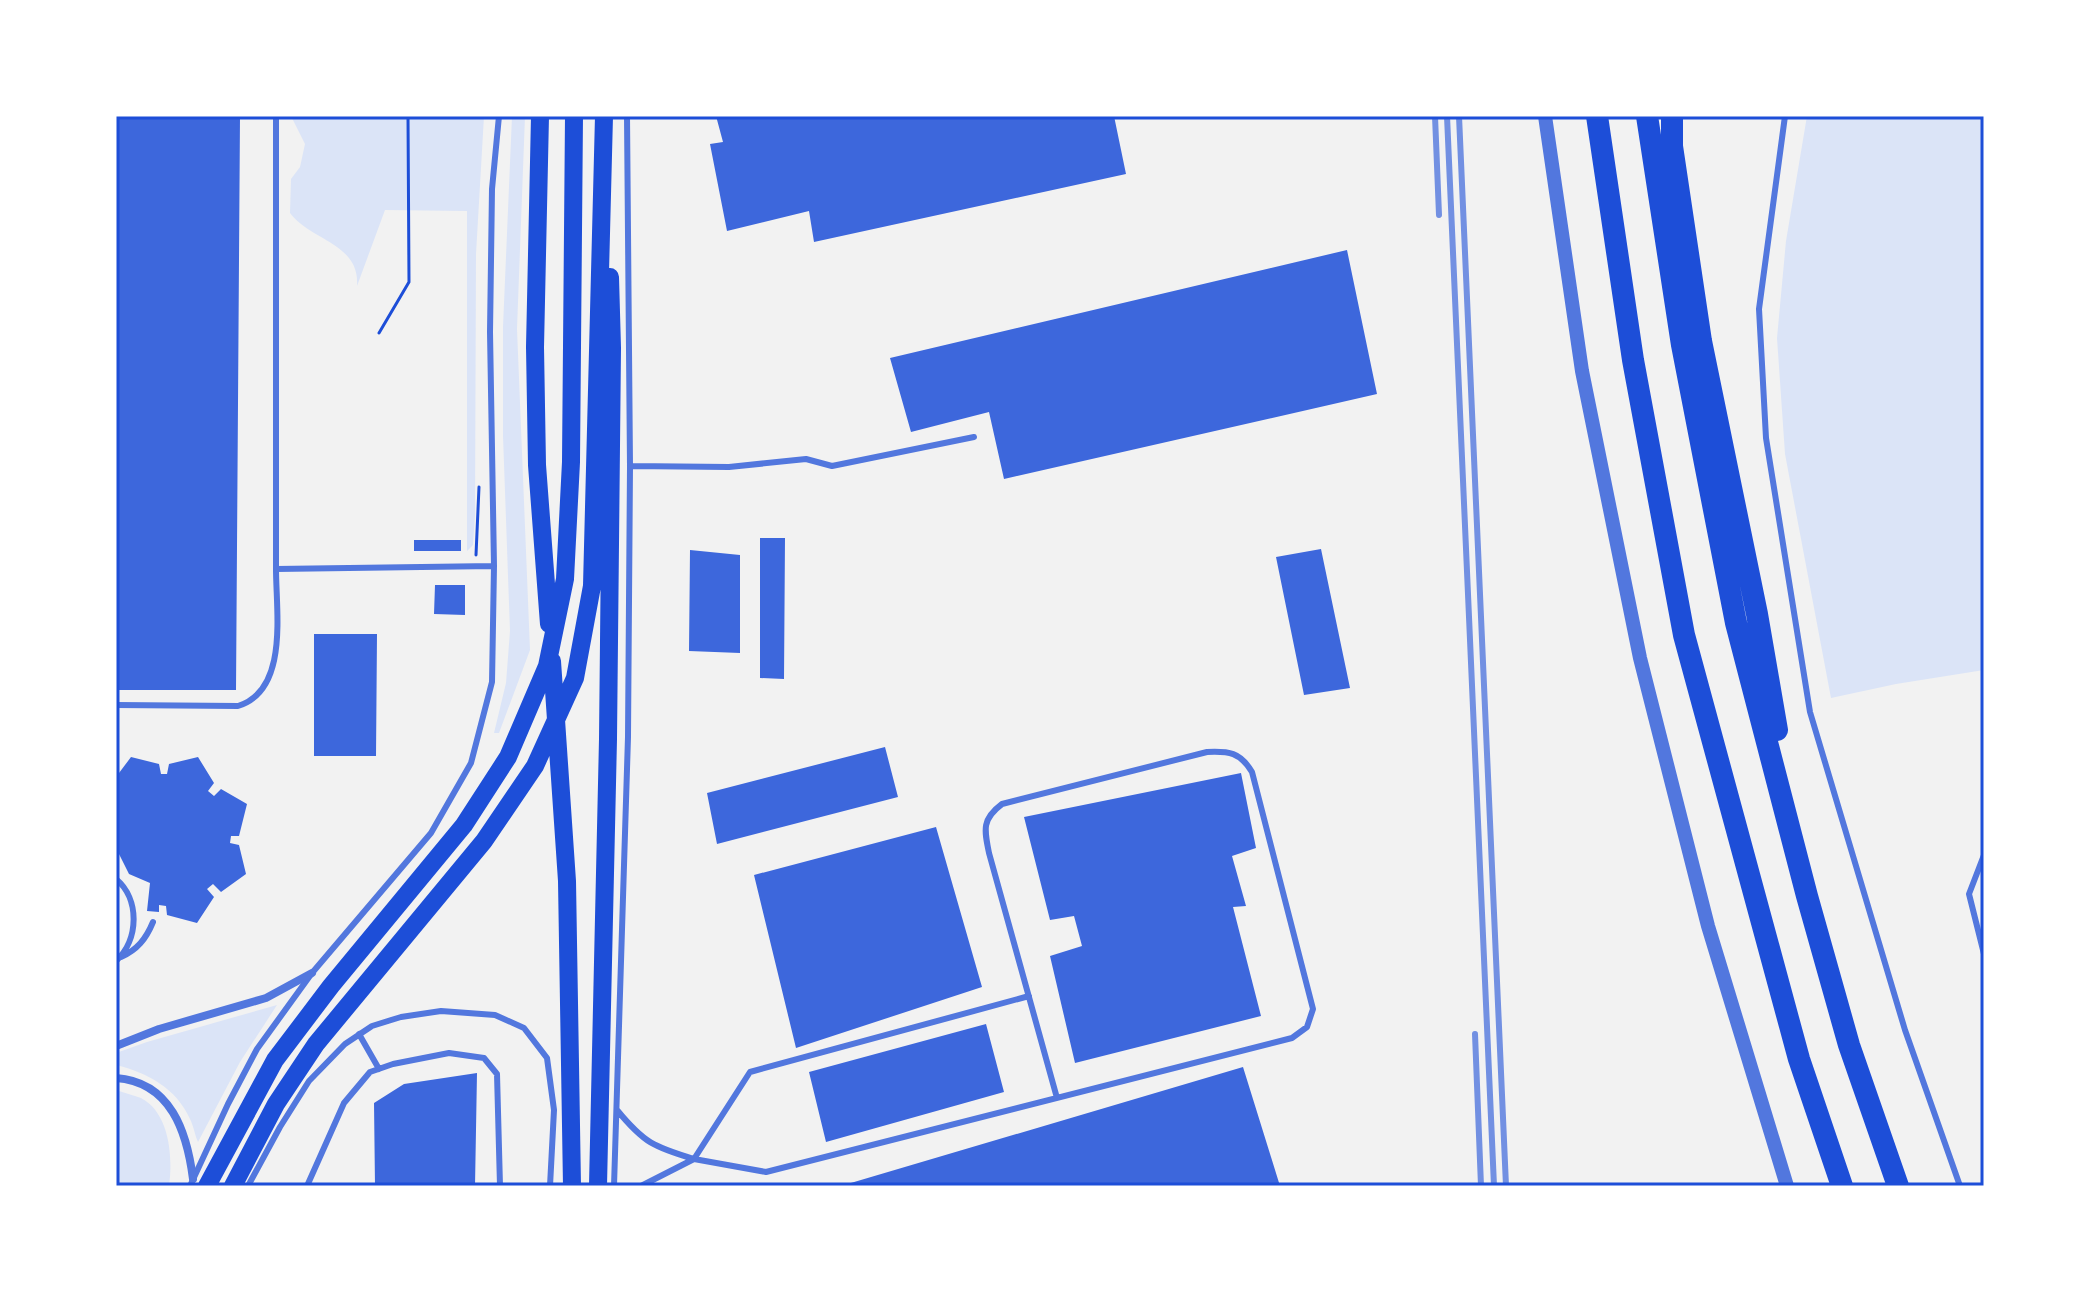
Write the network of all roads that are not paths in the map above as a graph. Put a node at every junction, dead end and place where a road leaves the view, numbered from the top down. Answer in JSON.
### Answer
{"nodes":[{"id":1,"x":276,"y":116,"type":"edge"},
{"id":2,"x":499,"y":116,"type":"edge"},
{"id":3,"x":540,"y":116,"type":"edge"},
{"id":4,"x":574,"y":116,"type":"edge"},
{"id":5,"x":605,"y":116,"type":"edge"},
{"id":6,"x":627,"y":116,"type":"edge"},
{"id":7,"x":1545,"y":116,"type":"edge"},
{"id":8,"x":1597,"y":116,"type":"edge"},
{"id":9,"x":1647,"y":116,"type":"edge"},
{"id":10,"x":1672,"y":116,"type":"edge"},
{"id":11,"x":1785,"y":116,"type":"edge"},
{"id":12,"x":974,"y":437,"type":"dead end"},
{"id":13,"x":630,"y":466,"type":"junction"},
{"id":14,"x":494,"y":566,"type":"junction"},
{"id":15,"x":276,"y":569,"type":"junction"},
{"id":16,"x":116,"y":705,"type":"edge"},
{"id":17,"x":1984,"y":855,"type":"edge"},
{"id":18,"x":116,"y":879,"type":"edge"},
{"id":19,"x":1807,"y":896,"type":"junction"},
{"id":20,"x":153,"y":922,"type":"dead end"},
{"id":21,"x":1984,"y":954,"type":"edge"},
{"id":22,"x":118,"y":959,"type":"edge"},
{"id":23,"x":312,"y":973,"type":"junction"},
{"id":24,"x":1029,"y":996,"type":"junction"},
{"id":25,"x":359,"y":1034,"type":"junction"},
{"id":26,"x":116,"y":1046,"type":"edge"},
{"id":27,"x":379,"y":1069,"type":"junction"},
{"id":28,"x":116,"y":1078,"type":"edge"},
{"id":29,"x":1057,"y":1098,"type":"junction"},
{"id":30,"x":616,"y":1109,"type":"junction"},
{"id":31,"x":694,"y":1159,"type":"junction"},
{"id":32,"x":197,"y":1184,"type":"edge"},
{"id":33,"x":233,"y":1186,"type":"edge"},
{"id":34,"x":248,"y":1186,"type":"edge"},
{"id":35,"x":307,"y":1186,"type":"edge"},
{"id":36,"x":500,"y":1186,"type":"edge"},
{"id":37,"x":550,"y":1186,"type":"edge"},
{"id":38,"x":572,"y":1186,"type":"edge"},
{"id":39,"x":598,"y":1186,"type":"edge"},
{"id":40,"x":614,"y":1186,"type":"edge"},
{"id":41,"x":641,"y":1186,"type":"edge"},
{"id":42,"x":1787,"y":1186,"type":"edge"},
{"id":43,"x":1842,"y":1186,"type":"edge"},
{"id":44,"x":1898,"y":1186,"type":"edge"},
{"id":45,"x":1960,"y":1186,"type":"edge"}],
"edges":[{"from":1,"to":15,"type":"lane"},
{"from":2,"to":14,"type":"lane"},
{"from":3,"to":38,"type":"main road"},
{"from":4,"to":32,"type":"main road"},
{"from":5,"to":33,"type":"main road"},
{"from":5,"to":39,"type":"main road"},
{"from":6,"to":13,"type":"lane"},
{"from":7,"to":42,"type":"street"},
{"from":8,"to":43,"type":"highway"},
{"from":9,"to":19,"type":"highway"},
{"from":10,"to":19,"type":"highway"},
{"from":11,"to":45,"type":"lane"},
{"from":12,"to":13,"type":"lane"},
{"from":13,"to":30,"type":"lane"},
{"from":14,"to":15,"type":"lane"},
{"from":14,"to":23,"type":"lane"},
{"from":15,"to":16,"type":"lane"},
{"from":17,"to":21,"type":"lane"},
{"from":18,"to":22,"type":"lane"},
{"from":19,"to":44,"type":"highway"},
{"from":20,"to":22,"type":"lane"},
{"from":23,"to":26,"type":"street"},
{"from":23,"to":32,"type":"lane"},
{"from":24,"to":29,"type":"lane"},
{"from":24,"to":29,"type":"lane"},
{"from":24,"to":31,"type":"lane"},
{"from":25,"to":27,"type":"lane"},
{"from":25,"to":34,"type":"lane"},
{"from":25,"to":37,"type":"lane"},
{"from":27,"to":35,"type":"lane"},
{"from":27,"to":36,"type":"lane"},
{"from":28,"to":32,"type":"street"},
{"from":29,"to":31,"type":"lane"},
{"from":30,"to":31,"type":"lane"},
{"from":30,"to":40,"type":"lane"},
{"from":31,"to":41,"type":"lane"}]}
